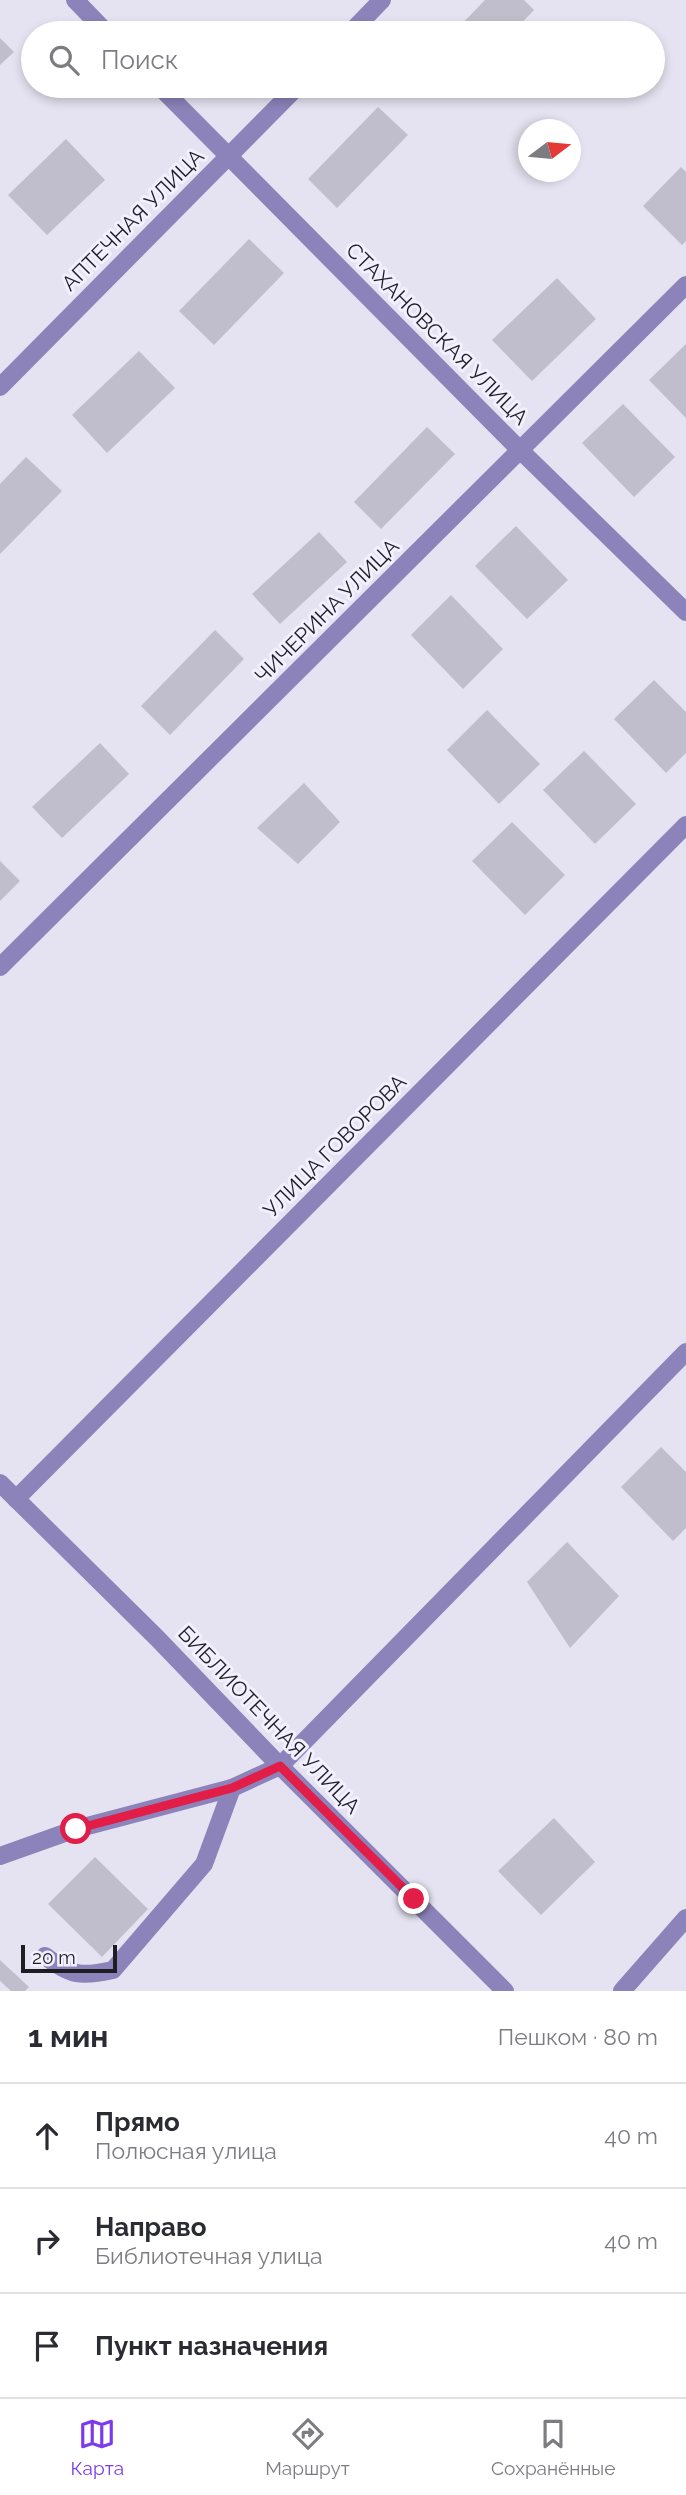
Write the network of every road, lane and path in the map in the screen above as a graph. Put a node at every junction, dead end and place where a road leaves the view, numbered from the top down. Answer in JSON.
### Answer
{"nodes":[{"id":1,"x":75,"y":0,"type":"edge"},
{"id":2,"x":383,"y":0,"type":"edge"},
{"id":3,"x":95,"y":21,"type":"edge"},
{"id":4,"x":362,"y":21,"type":"edge"},
{"id":5,"x":171,"y":98,"type":"edge"},
{"id":6,"x":286,"y":98,"type":"edge"},
{"id":7,"x":229,"y":156,"type":"junction"},
{"id":8,"x":686,"y":285,"type":"edge"},
{"id":9,"x":0,"y":387,"type":"edge"},
{"id":10,"x":521,"y":451,"type":"junction"},
{"id":11,"x":686,"y":611,"type":"edge"},
{"id":12,"x":686,"y":825,"type":"edge"},
{"id":13,"x":0,"y":967,"type":"edge"},
{"id":14,"x":686,"y":1352,"type":"edge"},
{"id":15,"x":0,"y":1483,"type":"edge"},
{"id":16,"x":16,"y":1499,"type":"junction"},
{"id":17,"x":280,"y":1766,"type":"junction"},
{"id":18,"x":232,"y":1788,"type":"junction"},
{"id":19,"x":0,"y":1856,"type":"edge"},
{"id":20,"x":686,"y":1918,"type":"edge"},
{"id":21,"x":45,"y":1956,"type":"dead end"},
{"id":22,"x":505,"y":1991,"type":"edge"},
{"id":23,"x":622,"y":1991,"type":"edge"}],
"edges":[{"from":1,"to":3,"type":"street"},
{"from":2,"to":4,"type":"street"},
{"from":5,"to":7,"type":"street","name":"СТАХАНОВСКАЯ УЛИЦА"},
{"from":6,"to":7,"type":"street","name":"АПТЕЧНАЯ УЛИЦА"},
{"from":7,"to":9,"type":"street","name":"АПТЕЧНАЯ УЛИЦА"},
{"from":7,"to":10,"type":"street","name":"СТАХАНОВСКАЯ УЛИЦА"},
{"from":8,"to":10,"type":"street","name":"ЧИЧЕРИНА УЛИЦА"},
{"from":10,"to":11,"type":"street","name":"СТАХАНОВСКАЯ УЛИЦА"},
{"from":10,"to":13,"type":"street","name":"ЧИЧЕРИНА УЛИЦА"},
{"from":12,"to":16,"type":"street","name":"УЛИЦА ГОВОРОВА"},
{"from":14,"to":17,"type":"street"},
{"from":15,"to":16,"type":"street","name":"БИБЛИОТЕЧНАЯ УЛИЦА"},
{"from":16,"to":17,"type":"street","name":"БИБЛИОТЕЧНАЯ УЛИЦА"},
{"from":17,"to":18,"type":"street"},
{"from":17,"to":22,"type":"street","name":"БИБЛИОТЕЧНАЯ УЛИЦА"},
{"from":18,"to":19,"type":"street"},
{"from":18,"to":21,"type":"street"},
{"from":20,"to":23,"type":"street"}]}
